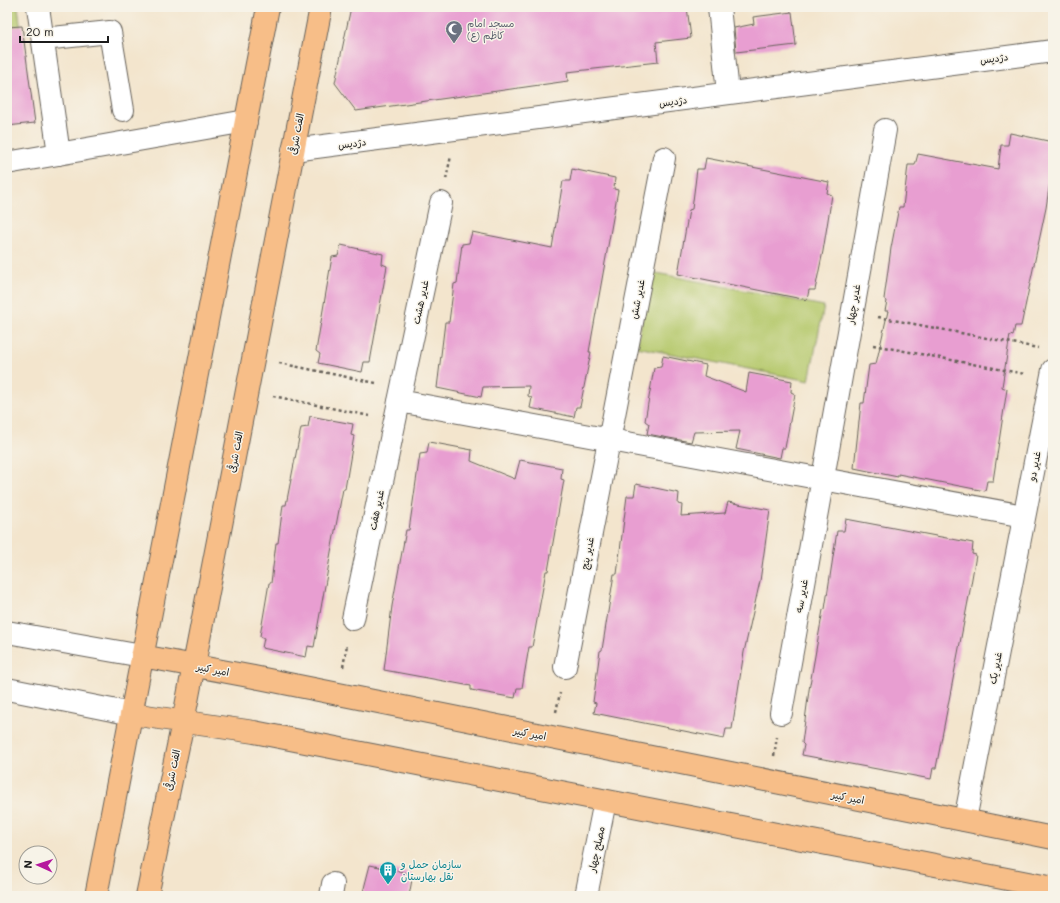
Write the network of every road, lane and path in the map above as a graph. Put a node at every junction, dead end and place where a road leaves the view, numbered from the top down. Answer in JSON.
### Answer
{"nodes":[{"id":1,"x":38,"y":7,"type":"edge"},
{"id":2,"x":268,"y":7,"type":"edge"},
{"id":3,"x":321,"y":7,"type":"edge"},
{"id":4,"x":720,"y":7,"type":"edge"},
{"id":5,"x":43,"y":39,"type":"junction"},
{"id":6,"x":1053,"y":51,"type":"edge"},
{"id":7,"x":728,"y":93,"type":"junction"},
{"id":8,"x":122,"y":110,"type":"dead end"},
{"id":9,"x":246,"y":121,"type":"junction"},
{"id":10,"x":457,"y":129,"type":"junction"},
{"id":11,"x":885,"y":130,"type":"dead end"},
{"id":12,"x":293,"y":150,"type":"junction"},
{"id":13,"x":59,"y":154,"type":"junction"},
{"id":14,"x":664,"y":158,"type":"dead end"},
{"id":15,"x":7,"y":163,"type":"edge"},
{"id":16,"x":441,"y":203,"type":"joint"},
{"id":17,"x":852,"y":312,"type":"junction"},
{"id":18,"x":847,"y":340,"type":"junction"},
{"id":19,"x":1045,"y":350,"type":"dead end"},
{"id":20,"x":253,"y":358,"type":"junction"},
{"id":21,"x":1052,"y":374,"type":"edge"},
{"id":22,"x":247,"y":390,"type":"junction"},
{"id":23,"x":399,"y":403,"type":"junction"},
{"id":24,"x":610,"y":439,"type":"junction"},
{"id":25,"x":822,"y":478,"type":"junction"},
{"id":26,"x":1024,"y":516,"type":"junction"},
{"id":27,"x":353,"y":619,"type":"joint"},
{"id":28,"x":7,"y":632,"type":"edge"},
{"id":29,"x":142,"y":656,"type":"junction"},
{"id":30,"x":193,"y":665,"type":"junction"},
{"id":31,"x":565,"y":667,"type":"joint"},
{"id":32,"x":7,"y":689,"type":"edge"},
{"id":33,"x":337,"y":694,"type":"junction"},
{"id":34,"x":781,"y":713,"type":"joint"},
{"id":35,"x":132,"y":714,"type":"junction"},
{"id":36,"x":183,"y":722,"type":"junction"},
{"id":37,"x":551,"y":737,"type":"junction"},
{"id":38,"x":769,"y":781,"type":"junction"},
{"id":39,"x":605,"y":801,"type":"junction"},
{"id":40,"x":965,"y":820,"type":"junction"},
{"id":41,"x":1053,"y":838,"type":"edge"},
{"id":42,"x":1053,"y":888,"type":"edge"},
{"id":43,"x":96,"y":896,"type":"edge"},
{"id":44,"x":147,"y":896,"type":"edge"},
{"id":45,"x":586,"y":896,"type":"edge"}],
"edges":[{"from":1,"to":5,"type":"street"},
{"from":2,"to":9,"type":"main road"},
{"from":3,"to":12,"type":"main road","name":"الفت شرقی"},
{"from":4,"to":7,"type":"street"},
{"from":5,"to":8,"type":"street"},
{"from":5,"to":13,"type":"street"},
{"from":6,"to":7,"type":"street","name":"دژدیس"},
{"from":7,"to":10,"type":"street","name":"دژدیس"},
{"from":9,"to":13,"type":"street"},
{"from":9,"to":29,"type":"main road"},
{"from":10,"to":12,"type":"street","name":"دژدیس"},
{"from":10,"to":16,"type":"path"},
{"from":11,"to":17,"type":"street","name":"غدیر چهار"},
{"from":12,"to":20,"type":"main road","name":"الفت شرقی"},
{"from":13,"to":15,"type":"street"},
{"from":14,"to":24,"type":"street","name":"غدیر شش"},
{"from":16,"to":23,"type":"street","name":"غدیر هشت"},
{"from":17,"to":18,"type":"street","name":"غدیر چهار"},
{"from":17,"to":19,"type":"path"},
{"from":18,"to":21,"type":"path"},
{"from":18,"to":25,"type":"street","name":"غدیر چهار"},
{"from":20,"to":22,"type":"main road","name":"الفت شرقی"},
{"from":20,"to":23,"type":"path"},
{"from":21,"to":26,"type":"street","name":"غدیر دو"},
{"from":22,"to":23,"type":"path"},
{"from":22,"to":30,"type":"main road","name":"الفت شرقی"},
{"from":23,"to":24,"type":"street"},
{"from":23,"to":27,"type":"street","name":"غدیر هفت"},
{"from":24,"to":25,"type":"street"},
{"from":24,"to":31,"type":"street","name":"غدیر پنج"},
{"from":25,"to":26,"type":"street"},
{"from":25,"to":34,"type":"street","name":"غدیر سه"},
{"from":26,"to":40,"type":"street","name":"غدیر یک"},
{"from":27,"to":33,"type":"path"},
{"from":28,"to":29,"type":"street","name":"امیر کبیر"},
{"from":29,"to":30,"type":"main road","name":"امیر کبیر"},
{"from":29,"to":35,"type":"main road"},
{"from":30,"to":33,"type":"main road","name":"امیر کبیر"},
{"from":30,"to":36,"type":"main road","name":"الفت شرقی"},
{"from":31,"to":37,"type":"path"},
{"from":32,"to":35,"type":"street"},
{"from":33,"to":37,"type":"main road","name":"امیر کبیر"},
{"from":34,"to":38,"type":"path"},
{"from":35,"to":36,"type":"main road"},
{"from":35,"to":43,"type":"main road"},
{"from":36,"to":39,"type":"main road"},
{"from":36,"to":44,"type":"main road","name":"الفت شرقی"},
{"from":37,"to":38,"type":"main road","name":"امیر کبیر"},
{"from":38,"to":40,"type":"main road","name":"امیر کبیر"},
{"from":39,"to":42,"type":"main road"},
{"from":39,"to":45,"type":"street","name":"مصلح چهار"},
{"from":40,"to":41,"type":"main road","name":"امیر کبیر"}]}
